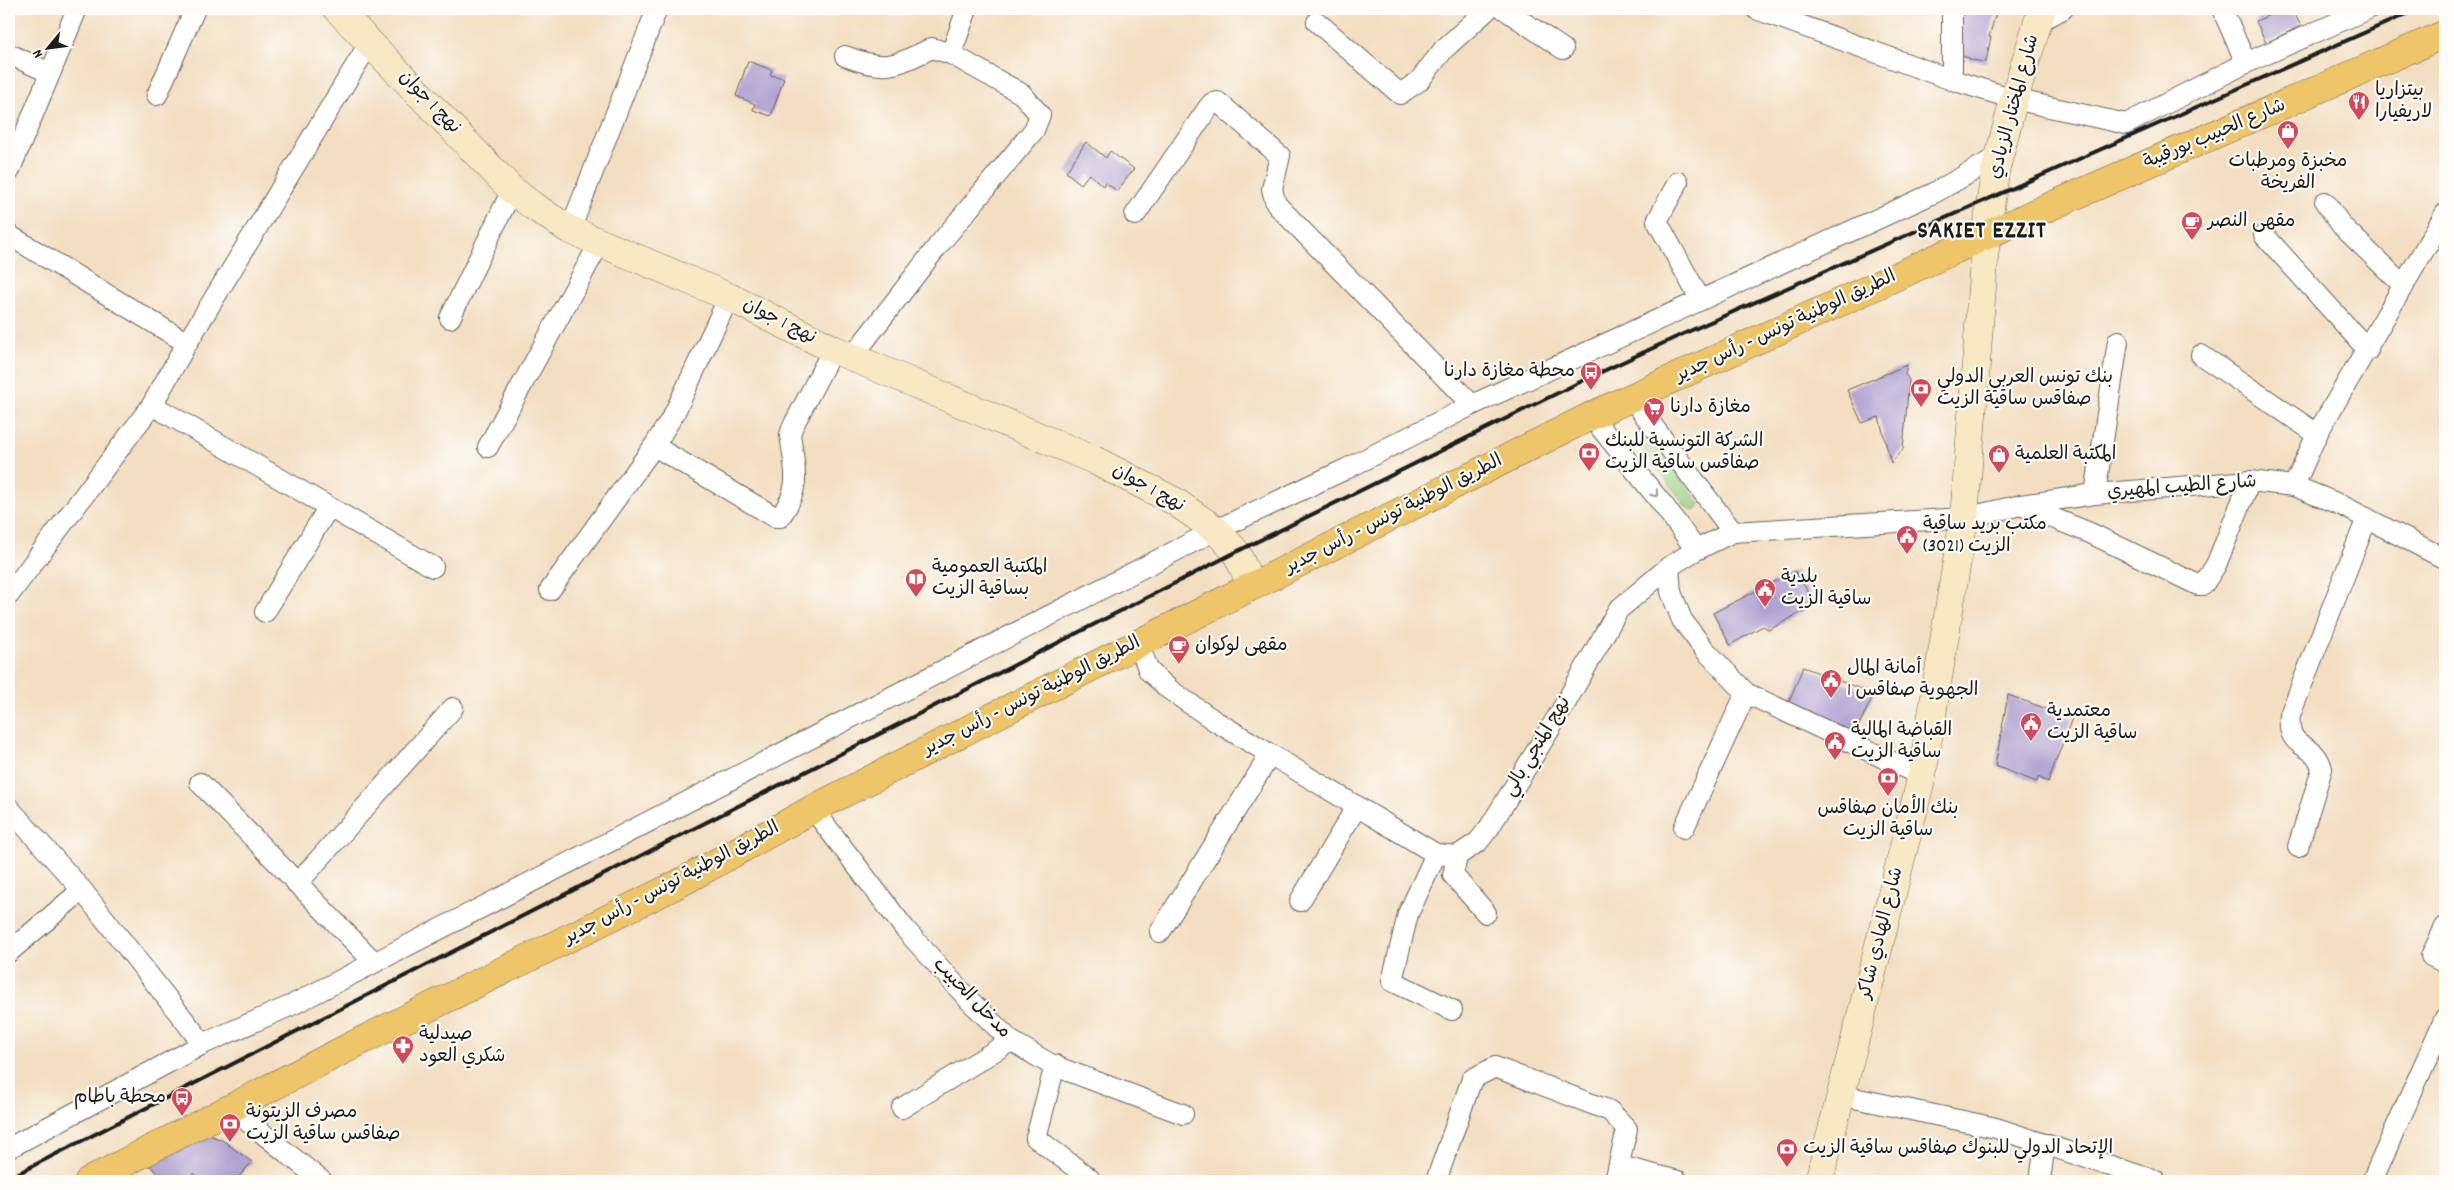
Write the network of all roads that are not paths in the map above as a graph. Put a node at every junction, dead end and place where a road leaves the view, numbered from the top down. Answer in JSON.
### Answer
{"nodes":[{"id":1,"x":77,"y":9,"type":"edge"},
{"id":2,"x":195,"y":9,"type":"edge"},
{"id":3,"x":337,"y":9,"type":"edge"},
{"id":4,"x":657,"y":9,"type":"edge"},
{"id":5,"x":967,"y":9,"type":"edge"},
{"id":6,"x":1488,"y":9,"type":"edge"},
{"id":7,"x":1504,"y":9,"type":"edge"},
{"id":8,"x":1756,"y":9,"type":"edge"},
{"id":9,"x":1952,"y":9,"type":"edge"},
{"id":10,"x":2222,"y":9,"type":"edge"},
{"id":11,"x":2368,"y":9,"type":"edge"},
{"id":12,"x":2048,"y":13,"type":"edge"},
{"id":13,"x":1317,"y":22,"type":"dead end"},
{"id":14,"x":2445,"y":34,"type":"edge"},
{"id":15,"x":370,"y":42,"type":"junction"},
{"id":16,"x":1563,"y":50,"type":"dead end"},
{"id":17,"x":9,"y":54,"type":"edge"},
{"id":18,"x":951,"y":54,"type":"junction"},
{"id":19,"x":845,"y":56,"type":"dead end"},
{"id":20,"x":2246,"y":63,"type":"junction"},
{"id":21,"x":50,"y":72,"type":"junction"},
{"id":22,"x":1952,"y":80,"type":"junction"},
{"id":23,"x":157,"y":95,"type":"dead end"},
{"id":24,"x":2014,"y":99,"type":"junction"},
{"id":25,"x":1999,"y":156,"type":"junction"},
{"id":26,"x":9,"y":172,"type":"edge"},
{"id":27,"x":1678,"y":182,"type":"dead end"},
{"id":28,"x":512,"y":190,"type":"junction"},
{"id":29,"x":2325,"y":202,"type":"dead end"},
{"id":30,"x":2445,"y":214,"type":"edge"},
{"id":31,"x":1135,"y":215,"type":"dead end"},
{"id":32,"x":570,"y":230,"type":"junction"},
{"id":33,"x":9,"y":235,"type":"edge"},
{"id":34,"x":2264,"y":235,"type":"dead end"},
{"id":35,"x":1986,"y":236,"type":"junction"},
{"id":36,"x":599,"y":244,"type":"junction"},
{"id":37,"x":2404,"y":286,"type":"junction"},
{"id":38,"x":729,"y":297,"type":"junction"},
{"id":39,"x":1700,"y":299,"type":"junction"},
{"id":40,"x":450,"y":318,"type":"dead end"},
{"id":41,"x":2118,"y":341,"type":"dead end"},
{"id":42,"x":187,"y":343,"type":"junction"},
{"id":43,"x":2368,"y":350,"type":"junction"},
{"id":44,"x":843,"y":353,"type":"junction"},
{"id":45,"x":2200,"y":355,"type":"dead end"},
{"id":46,"x":1631,"y":397,"type":"junction"},
{"id":47,"x":1472,"y":404,"type":"junction"},
{"id":48,"x":152,"y":405,"type":"junction"},
{"id":49,"x":1591,"y":416,"type":"junction"},
{"id":50,"x":2317,"y":434,"type":"junction"},
{"id":51,"x":654,"y":446,"type":"junction"},
{"id":52,"x":488,"y":447,"type":"dead end"},
{"id":53,"x":2250,"y":482,"type":"junction"},
{"id":54,"x":2294,"y":486,"type":"junction"},
{"id":55,"x":2095,"y":494,"type":"junction"},
{"id":56,"x":2021,"y":505,"type":"junction"},
{"id":57,"x":328,"y":508,"type":"junction"},
{"id":58,"x":1964,"y":518,"type":"junction"},
{"id":59,"x":2367,"y":518,"type":"junction"},
{"id":60,"x":1216,"y":530,"type":"junction"},
{"id":61,"x":1733,"y":532,"type":"junction"},
{"id":62,"x":1696,"y":550,"type":"junction"},
{"id":63,"x":2445,"y":559,"type":"edge"},
{"id":64,"x":433,"y":567,"type":"dead end"},
{"id":65,"x":1669,"y":567,"type":"junction"},
{"id":66,"x":1252,"y":586,"type":"junction"},
{"id":67,"x":550,"y":590,"type":"dead end"},
{"id":68,"x":9,"y":595,"type":"edge"},
{"id":69,"x":265,"y":612,"type":"dead end"},
{"id":70,"x":1138,"y":643,"type":"junction"},
{"id":71,"x":1746,"y":693,"type":"junction"},
{"id":72,"x":453,"y":708,"type":"dead end"},
{"id":73,"x":1270,"y":755,"type":"junction"},
{"id":74,"x":1922,"y":776,"type":"junction"},
{"id":75,"x":200,"y":783,"type":"dead end"},
{"id":76,"x":1357,"y":806,"type":"junction"},
{"id":77,"x":9,"y":808,"type":"edge"},
{"id":78,"x":813,"y":809,"type":"junction"},
{"id":79,"x":1684,"y":828,"type":"dead end"},
{"id":80,"x":2298,"y":847,"type":"dead end"},
{"id":81,"x":1436,"y":854,"type":"junction"},
{"id":82,"x":1457,"y":856,"type":"junction"},
{"id":83,"x":298,"y":884,"type":"junction"},
{"id":84,"x":82,"y":890,"type":"junction"},
{"id":85,"x":1300,"y":902,"type":"dead end"},
{"id":86,"x":1486,"y":912,"type":"dead end"},
{"id":87,"x":2445,"y":927,"type":"edge"},
{"id":88,"x":1160,"y":932,"type":"dead end"},
{"id":89,"x":9,"y":952,"type":"edge"},
{"id":90,"x":374,"y":962,"type":"junction"},
{"id":91,"x":2445,"y":963,"type":"edge"},
{"id":92,"x":1452,"y":1010,"type":"dead end"},
{"id":93,"x":2445,"y":1018,"type":"edge"},
{"id":94,"x":1012,"y":1041,"type":"junction"},
{"id":95,"x":203,"y":1044,"type":"junction"},
{"id":96,"x":1055,"y":1065,"type":"junction"},
{"id":97,"x":1840,"y":1096,"type":"junction"},
{"id":98,"x":902,"y":1108,"type":"dead end"},
{"id":99,"x":232,"y":1109,"type":"junction"},
{"id":100,"x":1183,"y":1114,"type":"dead end"},
{"id":101,"x":2045,"y":1144,"type":"junction"},
{"id":102,"x":9,"y":1148,"type":"edge"},
{"id":103,"x":1618,"y":1174,"type":"edge"},
{"id":104,"x":1089,"y":1178,"type":"dead end"},
{"id":105,"x":89,"y":1181,"type":"edge"},
{"id":106,"x":322,"y":1181,"type":"edge"},
{"id":107,"x":1436,"y":1181,"type":"edge"},
{"id":108,"x":1678,"y":1181,"type":"edge"},
{"id":109,"x":1819,"y":1181,"type":"edge"},
{"id":110,"x":2040,"y":1181,"type":"edge"},
{"id":111,"x":2156,"y":1181,"type":"edge"},
{"id":112,"x":2372,"y":1181,"type":"edge"}],
"edges":[{"from":1,"to":21,"type":"street"},
{"from":2,"to":23,"type":"street"},
{"from":3,"to":15,"type":"main road","name":"نهج 1 جوان"},
{"from":4,"to":32,"type":"street"},
{"from":5,"to":18,"type":"street"},
{"from":6,"to":13,"type":"street"},
{"from":7,"to":16,"type":"street"},
{"from":8,"to":22,"type":"street"},
{"from":9,"to":22,"type":"street"},
{"from":10,"to":20,"type":"street"},
{"from":11,"to":20,"type":"street"},
{"from":12,"to":24,"type":"main road","name":"شارع المختار الزيادي"},
{"from":14,"to":35,"type":"main road","name":"شارع الحبيب بورقيبة"},
{"from":15,"to":28,"type":"main road","name":"نهج 1 جوان"},
{"from":15,"to":42,"type":"street"},
{"from":17,"to":21,"type":"street"},
{"from":18,"to":19,"type":"street"},
{"from":18,"to":44,"type":"street"},
{"from":20,"to":24,"type":"street"},
{"from":21,"to":26,"type":"street"},
{"from":22,"to":24,"type":"street"},
{"from":24,"to":25,"type":"main road","name":"شارع المختار الزيادي"},
{"from":25,"to":35,"type":"main road","name":"شارع المختار الزيادي"},
{"from":25,"to":39,"type":"street"},
{"from":27,"to":39,"type":"street"},
{"from":28,"to":32,"type":"main road","name":"نهج 1 جوان"},
{"from":28,"to":40,"type":"street"},
{"from":29,"to":37,"type":"street"},
{"from":30,"to":37,"type":"street"},
{"from":31,"to":47,"type":"street"},
{"from":32,"to":36,"type":"main road","name":"نهج 1 جوان"},
{"from":33,"to":42,"type":"street"},
{"from":34,"to":43,"type":"street"},
{"from":35,"to":46,"type":"main road","name":"الطريق الوطنية تونس - رأس جدير"},
{"from":35,"to":58,"type":"main road","name":"شارع الهادي شاكر"},
{"from":36,"to":38,"type":"main road","name":"نهج 1 جوان"},
{"from":36,"to":52,"type":"street"},
{"from":37,"to":43,"type":"street"},
{"from":38,"to":44,"type":"main road","name":"نهج 1 جوان"},
{"from":38,"to":51,"type":"street"},
{"from":39,"to":47,"type":"street"},
{"from":41,"to":55,"type":"street"},
{"from":42,"to":48,"type":"street"},
{"from":43,"to":50,"type":"street"},
{"from":44,"to":51,"type":"street"},
{"from":44,"to":60,"type":"main road","name":"نهج 1 جوان"},
{"from":45,"to":50,"type":"street"},
{"from":46,"to":49,"type":"main road","name":"الطريق الوطنية تونس - رأس جدير"},
{"from":46,"to":61,"type":"street"},
{"from":47,"to":60,"type":"street"},
{"from":48,"to":57,"type":"street"},
{"from":48,"to":68,"type":"street"},
{"from":49,"to":62,"type":"street","one_way":true},
{"from":49,"to":66,"type":"main road","name":"الطريق الوطنية تونس - رأس جدير"},
{"from":50,"to":54,"type":"street"},
{"from":51,"to":67,"type":"street"},
{"from":53,"to":54,"type":"street","name":"شارع الطيب المهيري"},
{"from":53,"to":55,"type":"street","name":"شارع الطيب المهيري"},
{"from":53,"to":56,"type":"street"},
{"from":54,"to":59,"type":"street","name":"شارع الطيب المهيري"},
{"from":55,"to":56,"type":"street","name":"شارع الطيب المهيري"},
{"from":56,"to":58,"type":"street","name":"شارع الطيب المهيري"},
{"from":57,"to":64,"type":"street"},
{"from":57,"to":69,"type":"street"},
{"from":58,"to":61,"type":"street","name":"نهج المنجي بالي"},
{"from":58,"to":74,"type":"main road","name":"شارع الهادي شاكر"},
{"from":59,"to":63,"type":"street","name":"شارع الطيب المهيري"},
{"from":59,"to":80,"type":"street"},
{"from":60,"to":66,"type":"main road","name":"نهج 1 جوان"},
{"from":60,"to":90,"type":"street"},
{"from":61,"to":62,"type":"street","name":"نهج المنجي بالي"},
{"from":62,"to":65,"type":"street","name":"نهج المنجي بالي"},
{"from":65,"to":71,"type":"street"},
{"from":65,"to":82,"type":"street","name":"نهج المنجي بالي"},
{"from":66,"to":70,"type":"main road","name":"الطريق الوطنية تونس - رأس جدير"},
{"from":70,"to":73,"type":"street"},
{"from":70,"to":78,"type":"main road","name":"الطريق الوطنية تونس - رأس جدير"},
{"from":71,"to":74,"type":"street"},
{"from":71,"to":79,"type":"street"},
{"from":72,"to":83,"type":"street"},
{"from":73,"to":76,"type":"street"},
{"from":73,"to":88,"type":"street"},
{"from":74,"to":97,"type":"main road","name":"شارع الهادي شاكر"},
{"from":75,"to":83,"type":"street"},
{"from":76,"to":81,"type":"street"},
{"from":76,"to":85,"type":"street"},
{"from":77,"to":84,"type":"street"},
{"from":78,"to":94,"type":"street","name":"مدخل الحبيب"},
{"from":78,"to":99,"type":"main road","name":"الطريق الوطنية تونس - رأس جدير"},
{"from":81,"to":82,"type":"street"},
{"from":81,"to":92,"type":"street"},
{"from":82,"to":86,"type":"street"},
{"from":83,"to":90,"type":"street"},
{"from":84,"to":89,"type":"street"},
{"from":84,"to":95,"type":"street"},
{"from":87,"to":91,"type":"street"},
{"from":90,"to":95,"type":"street"},
{"from":93,"to":112,"type":"street"},
{"from":94,"to":96,"type":"street","name":"مدخل الحبيب"},
{"from":94,"to":98,"type":"street"},
{"from":95,"to":102,"type":"street"},
{"from":96,"to":100,"type":"street","name":"مدخل الحبيب"},
{"from":96,"to":104,"type":"street"},
{"from":97,"to":101,"type":"street"},
{"from":97,"to":109,"type":"main road","name":"شارع الهادي شاكر"},
{"from":99,"to":105,"type":"main road","name":"الطريق الوطنية تونس - رأس جدير"},
{"from":99,"to":106,"type":"street"},
{"from":101,"to":110,"type":"street"},
{"from":101,"to":111,"type":"street"},
{"from":103,"to":107,"type":"street"},
{"from":103,"to":108,"type":"street"}]}
